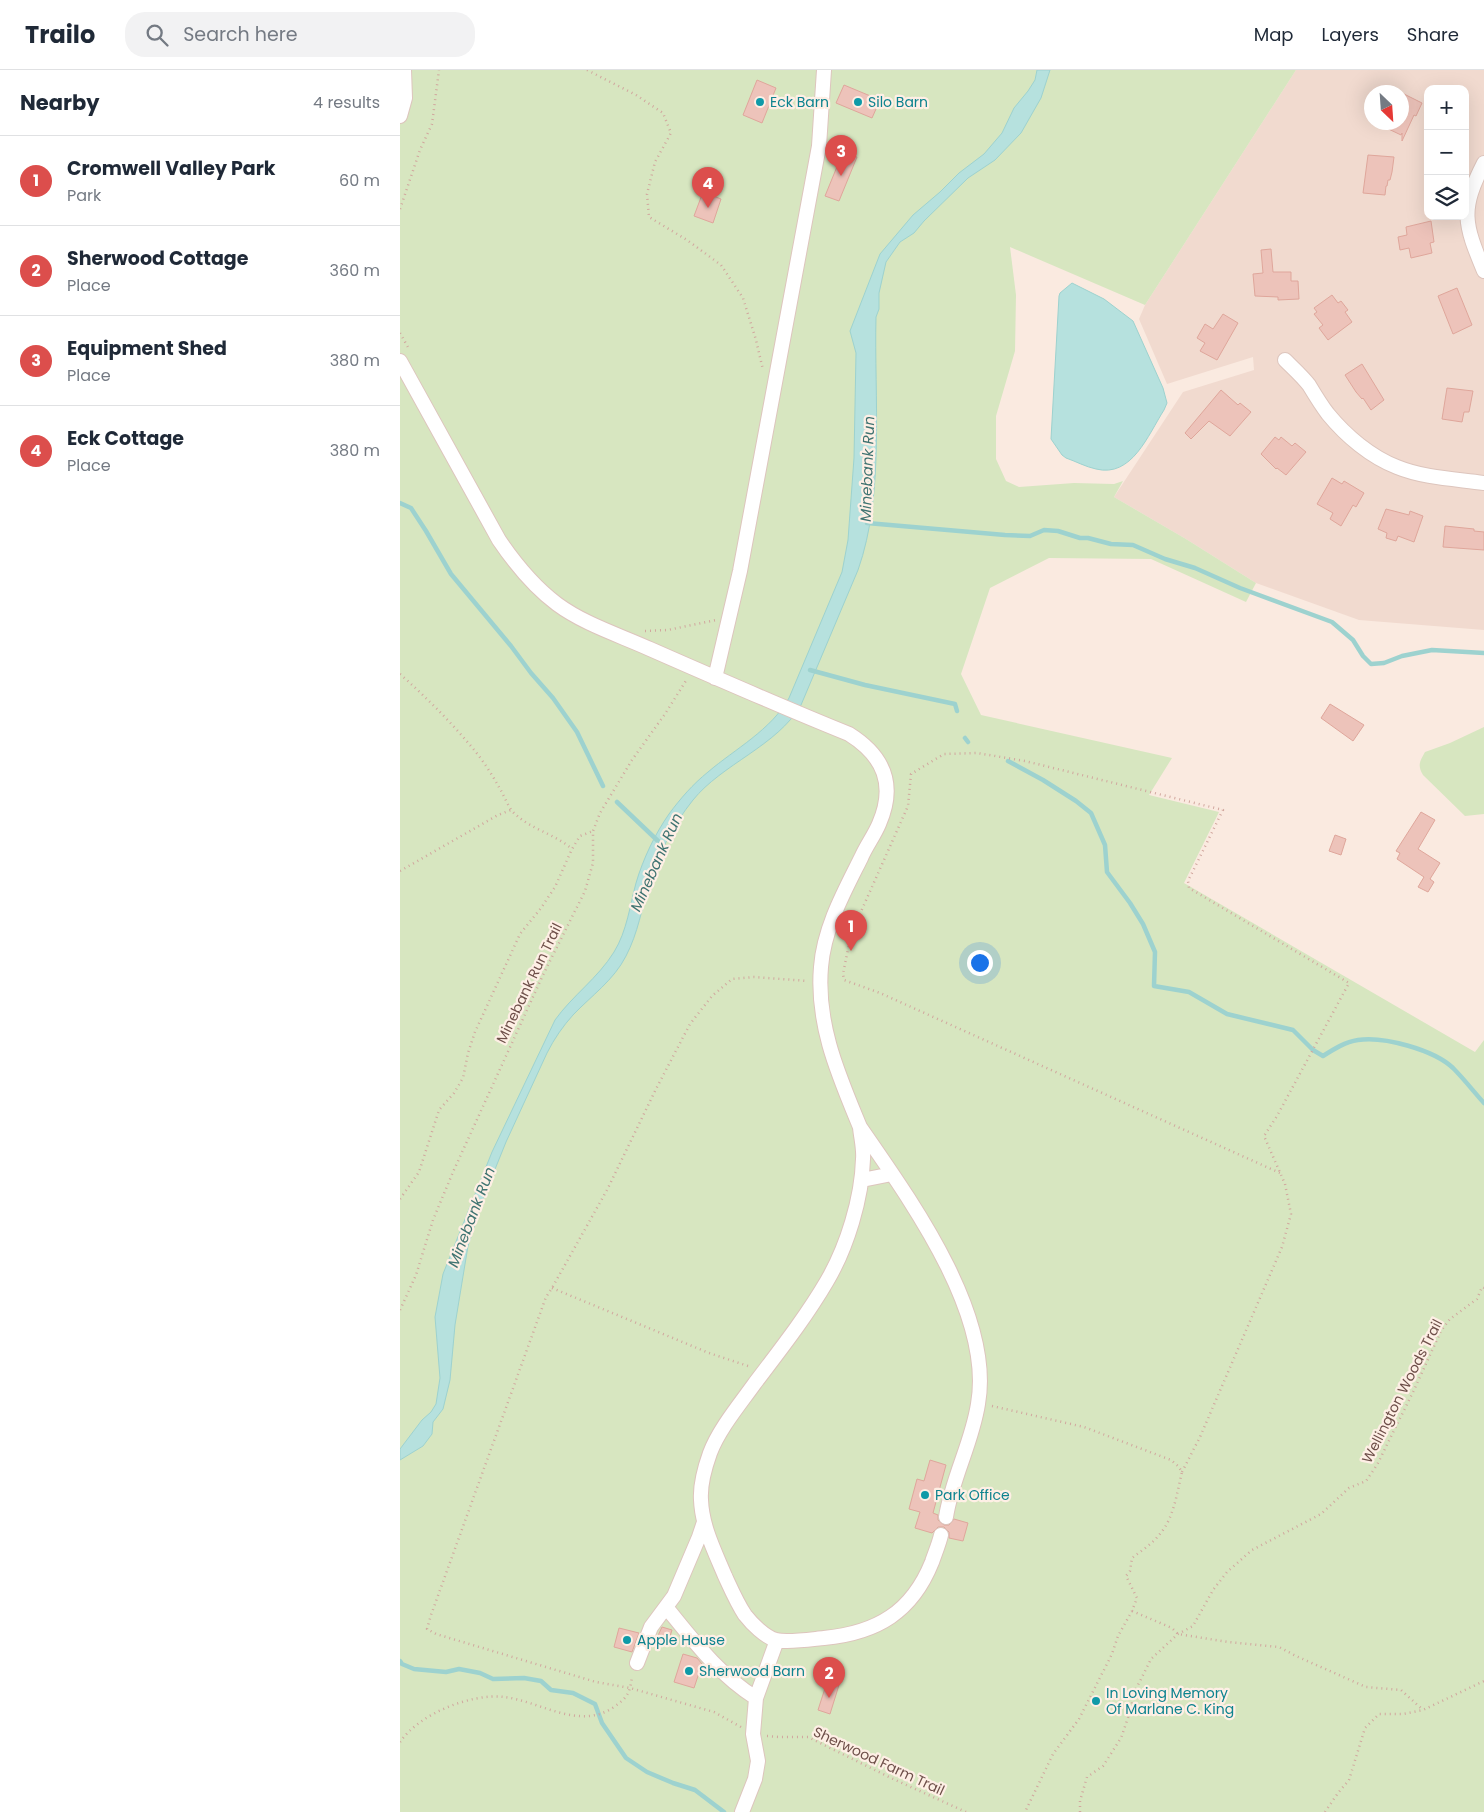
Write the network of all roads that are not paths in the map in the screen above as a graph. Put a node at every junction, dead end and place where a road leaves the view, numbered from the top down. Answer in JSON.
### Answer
{"nodes":[{"id":1,"x":404,"y":70,"type":"edge"},
{"id":2,"x":824,"y":70,"type":"edge"},
{"id":3,"x":400,"y":116,"type":"edge"},
{"id":4,"x":1484,"y":163,"type":"edge"},
{"id":5,"x":1484,"y":271,"type":"edge"},
{"id":6,"x":406,"y":359,"type":"edge"},
{"id":7,"x":1285,"y":360,"type":"dead end"},
{"id":8,"x":1484,"y":483,"type":"edge"},
{"id":9,"x":715,"y":678,"type":"junction"},
{"id":10,"x":860,"y":1127,"type":"junction"},
{"id":11,"x":892,"y":1174,"type":"junction"},
{"id":12,"x":862,"y":1180,"type":"junction"},
{"id":13,"x":946,"y":1517,"type":"dead end"},
{"id":14,"x":704,"y":1522,"type":"junction"},
{"id":15,"x":941,"y":1535,"type":"dead end"},
{"id":16,"x":666,"y":1606,"type":"junction"},
{"id":17,"x":777,"y":1640,"type":"junction"},
{"id":18,"x":637,"y":1663,"type":"dead end"},
{"id":19,"x":756,"y":1698,"type":"junction"},
{"id":20,"x":744,"y":1809,"type":"edge"}],
"edges":[{"from":1,"to":3,"type":"street"},
{"from":2,"to":9,"type":"street"},
{"from":4,"to":5,"type":"street"},
{"from":6,"to":9,"type":"street"},
{"from":7,"to":8,"type":"street"},
{"from":9,"to":10,"type":"street"},
{"from":10,"to":11,"type":"street"},
{"from":10,"to":12,"type":"street"},
{"from":11,"to":12,"type":"street"},
{"from":11,"to":13,"type":"street"},
{"from":12,"to":14,"type":"street"},
{"from":14,"to":16,"type":"street"},
{"from":14,"to":17,"type":"street"},
{"from":15,"to":17,"type":"street"},
{"from":16,"to":18,"type":"street"},
{"from":16,"to":19,"type":"street"},
{"from":17,"to":19,"type":"street"},
{"from":19,"to":20,"type":"street"}]}
